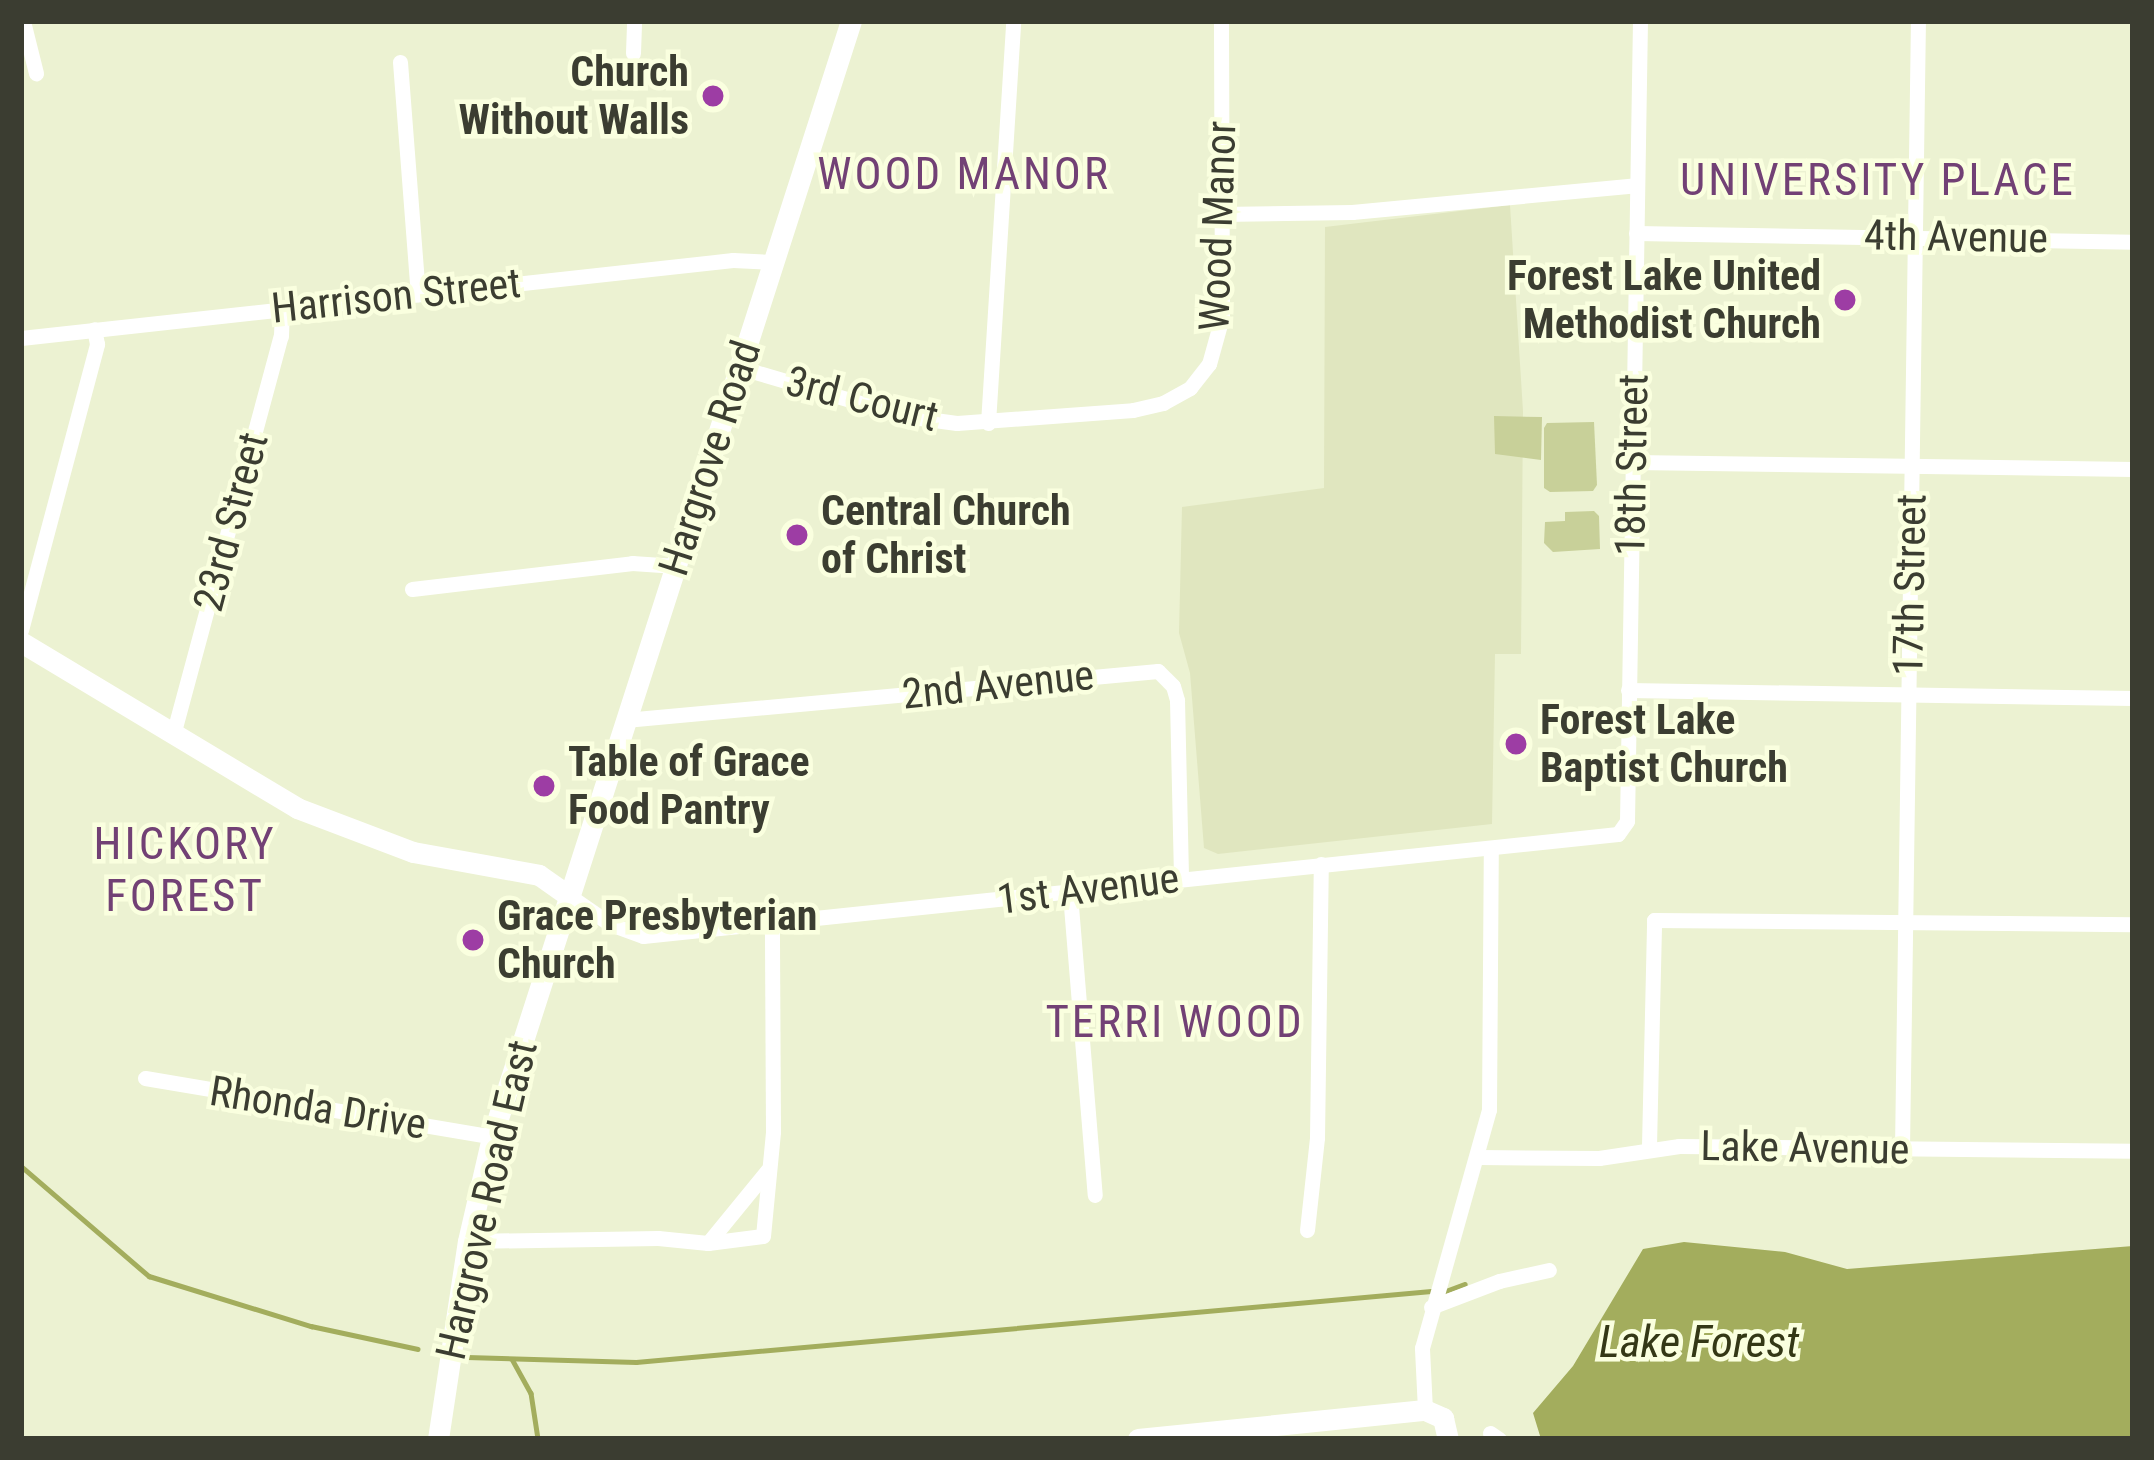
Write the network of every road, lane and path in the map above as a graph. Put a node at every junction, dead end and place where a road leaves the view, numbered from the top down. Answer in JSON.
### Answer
{"nodes":[{"id":1,"x":22,"y":21,"type":"edge"},
{"id":2,"x":634,"y":21,"type":"edge"},
{"id":3,"x":851,"y":21,"type":"edge"},
{"id":4,"x":1013,"y":21,"type":"edge"},
{"id":5,"x":1221,"y":21,"type":"edge"},
{"id":6,"x":1640,"y":21,"type":"edge"},
{"id":7,"x":1918,"y":21,"type":"edge"},
{"id":8,"x":633,"y":53,"type":"dead end"},
{"id":9,"x":400,"y":62,"type":"dead end"},
{"id":10,"x":36,"y":74,"type":"dead end"},
{"id":11,"x":1636,"y":185,"type":"junction"},
{"id":12,"x":1220,"y":214,"type":"junction"},
{"id":13,"x":1636,"y":233,"type":"junction"},
{"id":14,"x":1916,"y":236,"type":"junction"},
{"id":15,"x":2133,"y":242,"type":"edge"},
{"id":16,"x":772,"y":262,"type":"junction"},
{"id":17,"x":418,"y":294,"type":"junction"},
{"id":18,"x":282,"y":308,"type":"junction"},
{"id":19,"x":94,"y":329,"type":"junction"},
{"id":20,"x":21,"y":338,"type":"edge"},
{"id":21,"x":738,"y":367,"type":"junction"},
{"id":22,"x":988,"y":423,"type":"junction"},
{"id":23,"x":1632,"y":461,"type":"junction"},
{"id":24,"x":1911,"y":463,"type":"junction"},
{"id":25,"x":2133,"y":469,"type":"edge"},
{"id":26,"x":676,"y":566,"type":"junction"},
{"id":27,"x":412,"y":590,"type":"dead end"},
{"id":28,"x":21,"y":630,"type":"edge"},
{"id":29,"x":21,"y":642,"type":"edge"},
{"id":30,"x":1628,"y":691,"type":"junction"},
{"id":31,"x":1909,"y":694,"type":"junction"},
{"id":32,"x":2133,"y":698,"type":"edge"},
{"id":33,"x":625,"y":720,"type":"junction"},
{"id":34,"x":173,"y":735,"type":"junction"},
{"id":35,"x":1618,"y":834,"type":"joint"},
{"id":36,"x":1491,"y":848,"type":"junction"},
{"id":37,"x":1321,"y":864,"type":"junction"},
{"id":38,"x":1181,"y":878,"type":"junction"},
{"id":39,"x":1070,"y":894,"type":"junction"},
{"id":40,"x":568,"y":895,"type":"junction"},
{"id":41,"x":1907,"y":919,"type":"junction"},
{"id":42,"x":772,"y":924,"type":"junction"},
{"id":43,"x":2133,"y":924,"type":"edge"},
{"id":44,"x":145,"y":1078,"type":"dead end"},
{"id":45,"x":492,"y":1137,"type":"junction"},
{"id":46,"x":1649,"y":1146,"type":"junction"},
{"id":47,"x":1903,"y":1149,"type":"junction"},
{"id":48,"x":2133,"y":1151,"type":"edge"},
{"id":49,"x":1479,"y":1157,"type":"junction"},
{"id":50,"x":769,"y":1170,"type":"junction"},
{"id":51,"x":1095,"y":1196,"type":"dead end"},
{"id":52,"x":1307,"y":1230,"type":"dead end"},
{"id":53,"x":468,"y":1241,"type":"junction"},
{"id":54,"x":708,"y":1243,"type":"junction"},
{"id":55,"x":1549,"y":1270,"type":"dead end"},
{"id":56,"x":1431,"y":1307,"type":"junction"},
{"id":57,"x":1425,"y":1410,"type":"junction"},
{"id":58,"x":1329,"y":1428,"type":"edge"},
{"id":59,"x":438,"y":1439,"type":"edge"},
{"id":60,"x":1138,"y":1439,"type":"edge"},
{"id":61,"x":1448,"y":1439,"type":"edge"}],
"edges":[{"from":1,"to":10,"type":"street"},
{"from":2,"to":8,"type":"street"},
{"from":3,"to":16,"type":"main road","name":"Hargrove Road"},
{"from":4,"to":22,"type":"street"},
{"from":5,"to":12,"type":"street","name":"Wood Manor"},
{"from":6,"to":11,"type":"street","name":"18th Street"},
{"from":7,"to":14,"type":"street","name":"17th Street"},
{"from":9,"to":17,"type":"street"},
{"from":11,"to":12,"type":"street"},
{"from":11,"to":13,"type":"street","name":"18th Street"},
{"from":12,"to":22,"type":"street","name":"Wood Manor"},
{"from":13,"to":14,"type":"street","name":"4th Avenue"},
{"from":13,"to":23,"type":"street","name":"18th Street"},
{"from":14,"to":15,"type":"street","name":"4th Avenue"},
{"from":14,"to":24,"type":"street","name":"17th Street"},
{"from":16,"to":17,"type":"street","name":"Harrison Street"},
{"from":16,"to":21,"type":"main road","name":"Hargrove Road"},
{"from":17,"to":18,"type":"street","name":"Harrison Street"},
{"from":18,"to":19,"type":"street","name":"Harrison Street"},
{"from":18,"to":34,"type":"street","name":"23rd Street"},
{"from":19,"to":20,"type":"street","name":"Harrison Street"},
{"from":19,"to":28,"type":"street"},
{"from":21,"to":22,"type":"street","name":"3rd Court"},
{"from":21,"to":26,"type":"main road","name":"Hargrove Road"},
{"from":23,"to":24,"type":"street"},
{"from":23,"to":30,"type":"street","name":"18th Street"},
{"from":24,"to":25,"type":"street"},
{"from":24,"to":31,"type":"street","name":"17th Street"},
{"from":26,"to":27,"type":"street"},
{"from":26,"to":33,"type":"main road","name":"Hargrove Road"},
{"from":29,"to":34,"type":"main road"},
{"from":30,"to":31,"type":"street"},
{"from":30,"to":35,"type":"street","name":"18th Street"},
{"from":31,"to":32,"type":"street"},
{"from":31,"to":41,"type":"street","name":"17th Street"},
{"from":33,"to":38,"type":"street","name":"2nd Avenue"},
{"from":33,"to":40,"type":"main road","name":"Hargrove Road"},
{"from":34,"to":40,"type":"main road"},
{"from":35,"to":36,"type":"street","name":"1st Avenue"},
{"from":36,"to":37,"type":"street","name":"1st Avenue"},
{"from":36,"to":49,"type":"street"},
{"from":37,"to":38,"type":"street","name":"1st Avenue"},
{"from":37,"to":52,"type":"street"},
{"from":38,"to":39,"type":"street","name":"1st Avenue"},
{"from":39,"to":42,"type":"street","name":"1st Avenue"},
{"from":39,"to":51,"type":"street"},
{"from":40,"to":42,"type":"street","name":"1st Avenue"},
{"from":40,"to":45,"type":"main road","name":"Hargrove Road East"},
{"from":41,"to":43,"type":"street"},
{"from":41,"to":46,"type":"street"},
{"from":41,"to":47,"type":"street","name":"17th Street"},
{"from":42,"to":50,"type":"street"},
{"from":44,"to":45,"type":"street","name":"Rhonda Drive"},
{"from":45,"to":53,"type":"main road","name":"Hargrove Road East"},
{"from":46,"to":47,"type":"street","name":"Lake Avenue"},
{"from":46,"to":49,"type":"street","name":"Lake Avenue"},
{"from":47,"to":48,"type":"street","name":"Lake Avenue"},
{"from":49,"to":56,"type":"street"},
{"from":50,"to":54,"type":"street"},
{"from":50,"to":54,"type":"street"},
{"from":53,"to":54,"type":"street"},
{"from":53,"to":59,"type":"main road","name":"Hargrove Road East"},
{"from":55,"to":56,"type":"street"},
{"from":56,"to":57,"type":"street"},
{"from":57,"to":58,"type":"main road"},
{"from":57,"to":61,"type":"main road"},
{"from":58,"to":60,"type":"main road"}]}
